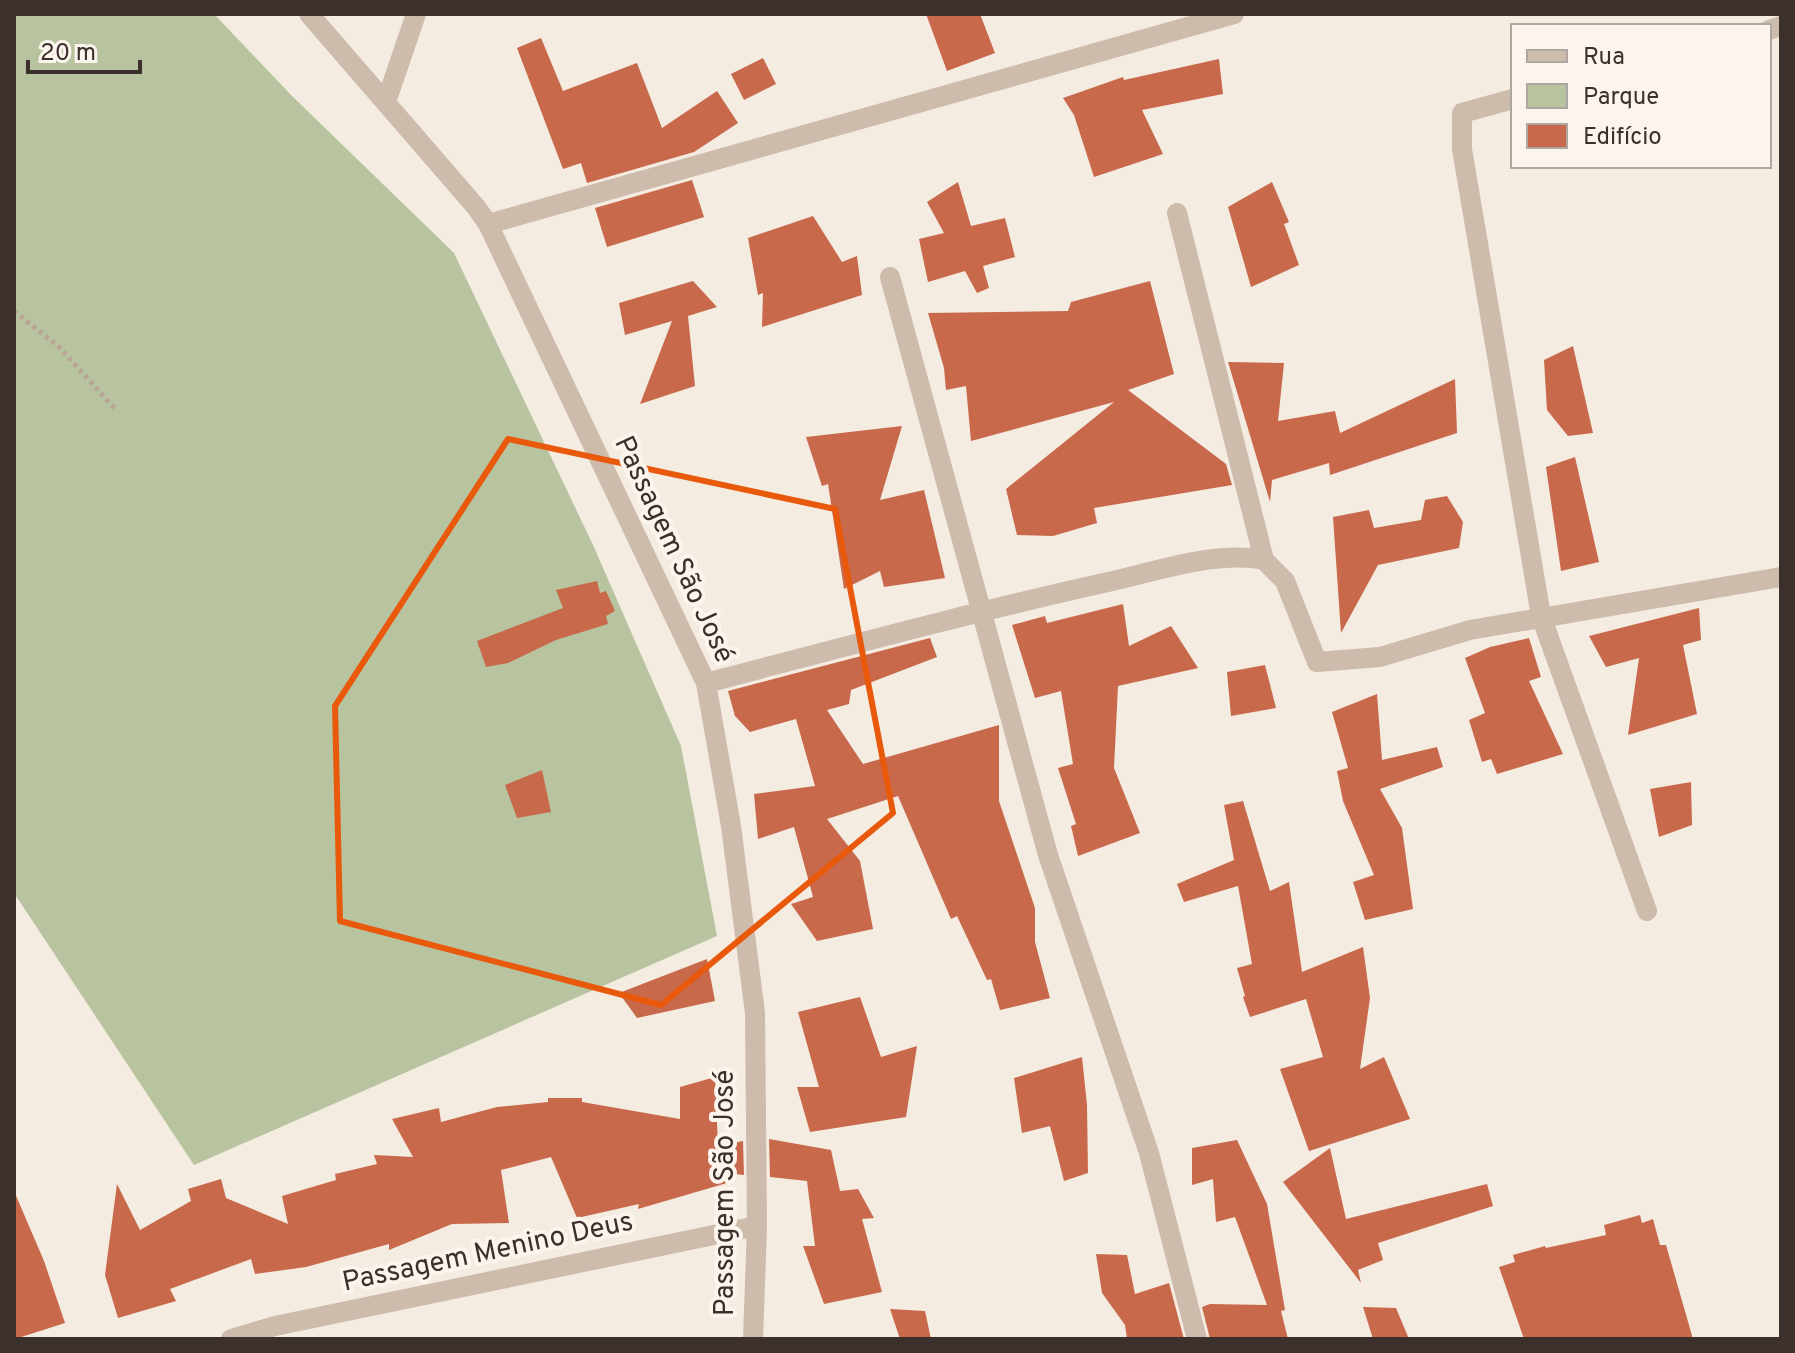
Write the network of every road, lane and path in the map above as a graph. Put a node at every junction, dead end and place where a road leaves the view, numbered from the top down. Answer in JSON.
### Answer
{"nodes":[{"id":1,"x":309,"y":14,"type":"edge"},
{"id":2,"x":416,"y":14,"type":"edge"},
{"id":3,"x":1234,"y":14,"type":"edge"},
{"id":4,"x":1511,"y":100,"type":"edge"},
{"id":5,"x":386,"y":102,"type":"junction"},
{"id":6,"x":1177,"y":213,"type":"dead end"},
{"id":7,"x":488,"y":224,"type":"junction"},
{"id":8,"x":890,"y":277,"type":"dead end"},
{"id":9,"x":14,"y":311,"type":"edge"},
{"id":10,"x":116,"y":410,"type":"dead end"},
{"id":11,"x":1264,"y":560,"type":"junction"},
{"id":12,"x":1781,"y":577,"type":"edge"},
{"id":13,"x":980,"y":611,"type":"junction"},
{"id":14,"x":1541,"y":616,"type":"junction"},
{"id":15,"x":706,"y":683,"type":"junction"},
{"id":16,"x":1647,"y":911,"type":"dead end"},
{"id":17,"x":757,"y":1226,"type":"junction"},
{"id":18,"x":231,"y":1339,"type":"edge"},
{"id":19,"x":753,"y":1339,"type":"edge"},
{"id":20,"x":1197,"y":1339,"type":"edge"}],
"edges":[{"from":1,"to":5,"type":"street","name":"Passagem São José"},
{"from":2,"to":5,"type":"street"},
{"from":3,"to":7,"type":"street"},
{"from":4,"to":14,"type":"street"},
{"from":5,"to":7,"type":"street","name":"Passagem São José"},
{"from":6,"to":11,"type":"street"},
{"from":7,"to":15,"type":"street","name":"Passagem São José"},
{"from":8,"to":13,"type":"street"},
{"from":9,"to":10,"type":"path"},
{"from":11,"to":13,"type":"street"},
{"from":11,"to":14,"type":"street"},
{"from":12,"to":14,"type":"street"},
{"from":13,"to":15,"type":"street"},
{"from":13,"to":20,"type":"street"},
{"from":14,"to":16,"type":"street"},
{"from":15,"to":17,"type":"street","name":"Passagem São José"},
{"from":17,"to":18,"type":"street","name":"Passagem Menino Deus"},
{"from":17,"to":19,"type":"street","name":"Passagem São José"}]}
